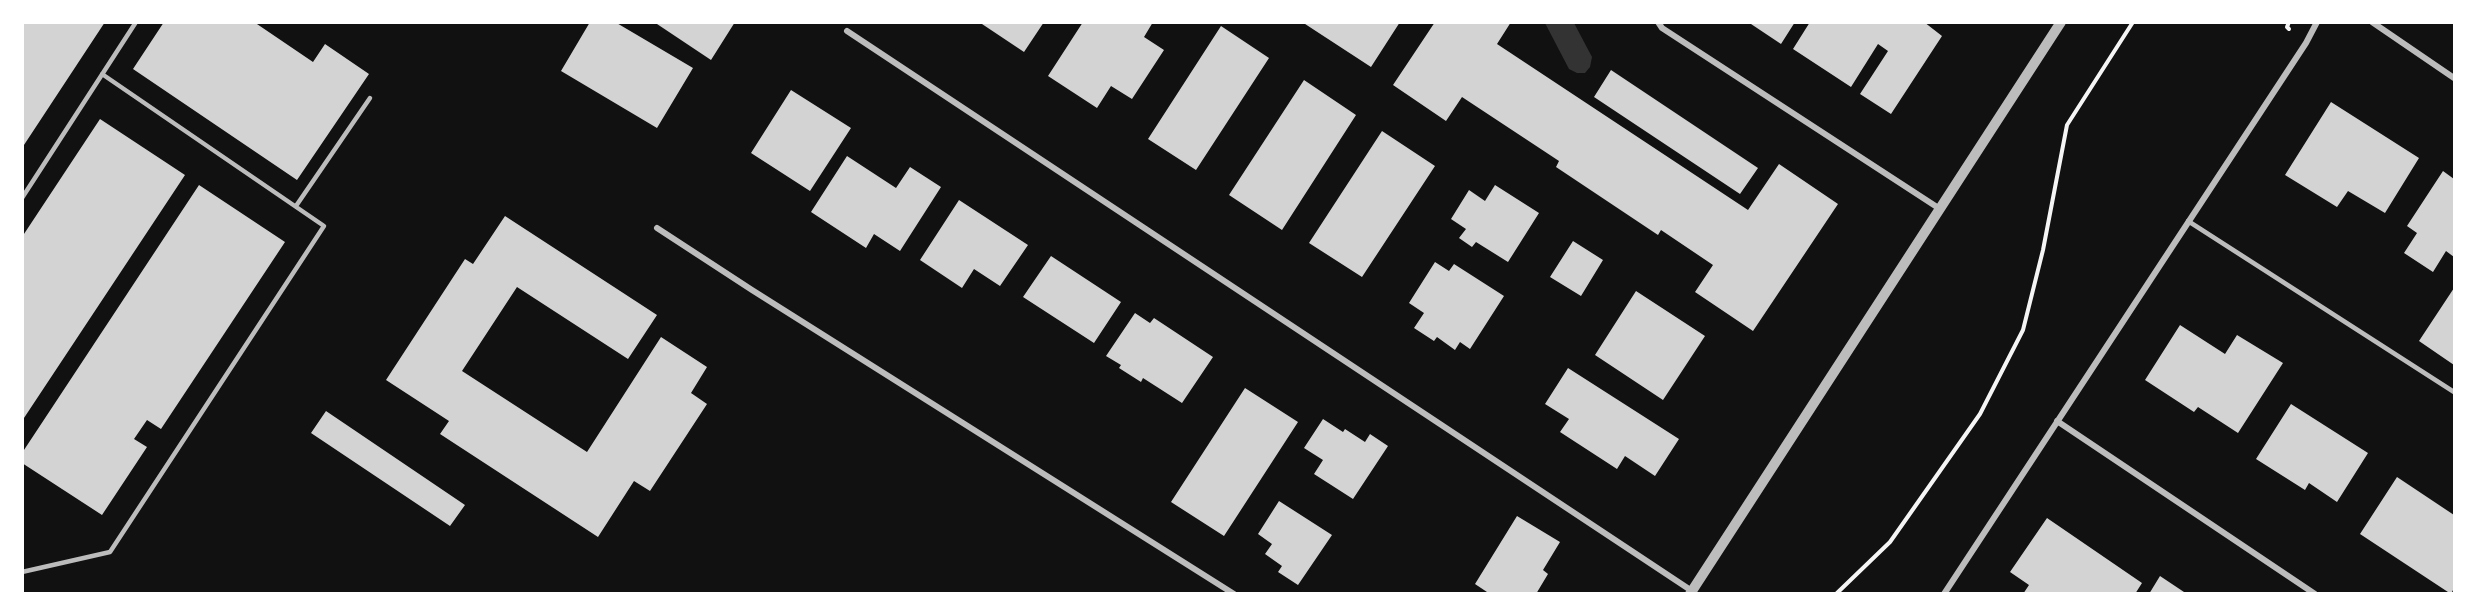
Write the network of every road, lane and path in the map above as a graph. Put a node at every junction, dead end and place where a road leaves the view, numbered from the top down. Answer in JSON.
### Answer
{"nodes":[{"id":1,"x":136,"y":22,"type":"edge"},
{"id":2,"x":1658,"y":22,"type":"edge"},
{"id":3,"x":2061,"y":22,"type":"edge"},
{"id":4,"x":2133,"y":22,"type":"edge"},
{"id":5,"x":2317,"y":22,"type":"edge"},
{"id":6,"x":2372,"y":22,"type":"edge"},
{"id":7,"x":847,"y":31,"type":"dead end"},
{"id":8,"x":102,"y":74,"type":"junction"},
{"id":9,"x":2454,"y":78,"type":"edge"},
{"id":10,"x":370,"y":98,"type":"dead end"},
{"id":11,"x":22,"y":198,"type":"edge"},
{"id":12,"x":296,"y":206,"type":"junction"},
{"id":13,"x":1940,"y":209,"type":"junction"},
{"id":14,"x":2188,"y":221,"type":"junction"},
{"id":15,"x":657,"y":228,"type":"dead end"},
{"id":16,"x":2454,"y":392,"type":"edge"},
{"id":17,"x":2057,"y":421,"type":"junction"},
{"id":18,"x":22,"y":572,"type":"edge"},
{"id":19,"x":1691,"y":592,"type":"edge"},
{"id":20,"x":1234,"y":594,"type":"edge"},
{"id":21,"x":1836,"y":594,"type":"edge"},
{"id":22,"x":1944,"y":594,"type":"edge"},
{"id":23,"x":2315,"y":594,"type":"edge"}],
"edges":[{"from":1,"to":8,"type":"lane"},
{"from":2,"to":13,"type":"street"},
{"from":3,"to":13,"type":"street"},
{"from":4,"to":21,"type":"path"},
{"from":5,"to":14,"type":"street"},
{"from":6,"to":9,"type":"street"},
{"from":7,"to":19,"type":"street"},
{"from":8,"to":11,"type":"lane"},
{"from":8,"to":12,"type":"lane"},
{"from":10,"to":12,"type":"lane"},
{"from":12,"to":18,"type":"lane"},
{"from":13,"to":19,"type":"street"},
{"from":14,"to":16,"type":"lane"},
{"from":14,"to":17,"type":"street"},
{"from":15,"to":20,"type":"street"},
{"from":17,"to":22,"type":"street"},
{"from":17,"to":23,"type":"street"}]}
